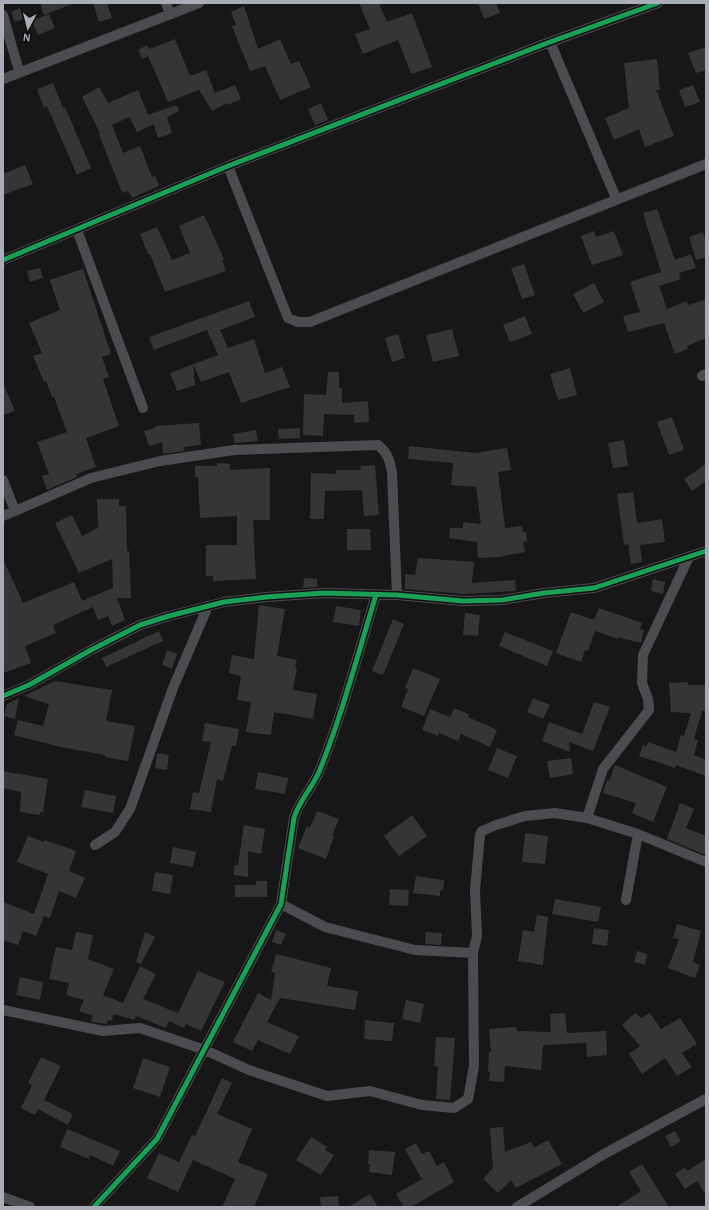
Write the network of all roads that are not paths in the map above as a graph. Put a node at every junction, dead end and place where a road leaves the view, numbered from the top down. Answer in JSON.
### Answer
{"nodes":[{"id":1,"x":166,"y":3,"type":"edge"},
{"id":2,"x":198,"y":3,"type":"edge"},
{"id":3,"x":658,"y":3,"type":"edge"},
{"id":4,"x":170,"y":14,"type":"junction"},
{"id":5,"x":3,"y":15,"type":"edge"},
{"id":6,"x":550,"y":42,"type":"junction"},
{"id":7,"x":20,"y":72,"type":"junction"},
{"id":8,"x":3,"y":79,"type":"edge"},
{"id":9,"x":706,"y":164,"type":"edge"},
{"id":10,"x":228,"y":166,"type":"junction"},
{"id":11,"x":616,"y":198,"type":"junction"},
{"id":12,"x":77,"y":230,"type":"junction"},
{"id":13,"x":3,"y":260,"type":"edge"},
{"id":14,"x":143,"y":408,"type":"dead end"},
{"id":15,"x":3,"y":480,"type":"edge"},
{"id":16,"x":15,"y":511,"type":"junction"},
{"id":17,"x":3,"y":516,"type":"edge"},
{"id":18,"x":706,"y":552,"type":"edge"},
{"id":19,"x":688,"y":559,"type":"junction"},
{"id":20,"x":376,"y":595,"type":"junction"},
{"id":21,"x":397,"y":595,"type":"junction"},
{"id":22,"x":208,"y":606,"type":"junction"},
{"id":23,"x":3,"y":696,"type":"edge"},
{"id":24,"x":587,"y":818,"type":"junction"},
{"id":25,"x":638,"y":834,"type":"junction"},
{"id":26,"x":95,"y":845,"type":"dead end"},
{"id":27,"x":706,"y":862,"type":"edge"},
{"id":28,"x":626,"y":900,"type":"dead end"},
{"id":29,"x":282,"y":904,"type":"junction"},
{"id":30,"x":473,"y":953,"type":"junction"},
{"id":31,"x":3,"y":1010,"type":"edge"},
{"id":32,"x":205,"y":1050,"type":"junction"},
{"id":33,"x":706,"y":1099,"type":"edge"},
{"id":34,"x":3,"y":1197,"type":"edge"},
{"id":35,"x":30,"y":1207,"type":"edge"},
{"id":36,"x":94,"y":1207,"type":"edge"},
{"id":37,"x":517,"y":1207,"type":"edge"}],
"edges":[{"from":1,"to":4,"type":"street"},
{"from":2,"to":4,"type":"street"},
{"from":3,"to":6,"type":"street"},
{"from":4,"to":7,"type":"street"},
{"from":5,"to":7,"type":"street"},
{"from":6,"to":10,"type":"street"},
{"from":6,"to":11,"type":"street"},
{"from":7,"to":8,"type":"street"},
{"from":9,"to":11,"type":"street"},
{"from":10,"to":11,"type":"street"},
{"from":10,"to":12,"type":"street"},
{"from":12,"to":13,"type":"street"},
{"from":12,"to":14,"type":"street"},
{"from":15,"to":16,"type":"street"},
{"from":16,"to":17,"type":"street"},
{"from":16,"to":21,"type":"street"},
{"from":18,"to":19,"type":"street"},
{"from":19,"to":21,"type":"street"},
{"from":19,"to":24,"type":"street"},
{"from":20,"to":21,"type":"street"},
{"from":20,"to":22,"type":"street"},
{"from":20,"to":29,"type":"street"},
{"from":22,"to":23,"type":"street"},
{"from":22,"to":26,"type":"street"},
{"from":24,"to":25,"type":"street"},
{"from":24,"to":30,"type":"street"},
{"from":25,"to":27,"type":"street"},
{"from":25,"to":28,"type":"street"},
{"from":29,"to":30,"type":"street"},
{"from":29,"to":32,"type":"street"},
{"from":30,"to":32,"type":"street"},
{"from":31,"to":32,"type":"street"},
{"from":32,"to":36,"type":"street"},
{"from":33,"to":37,"type":"street"},
{"from":34,"to":35,"type":"street"}]}
